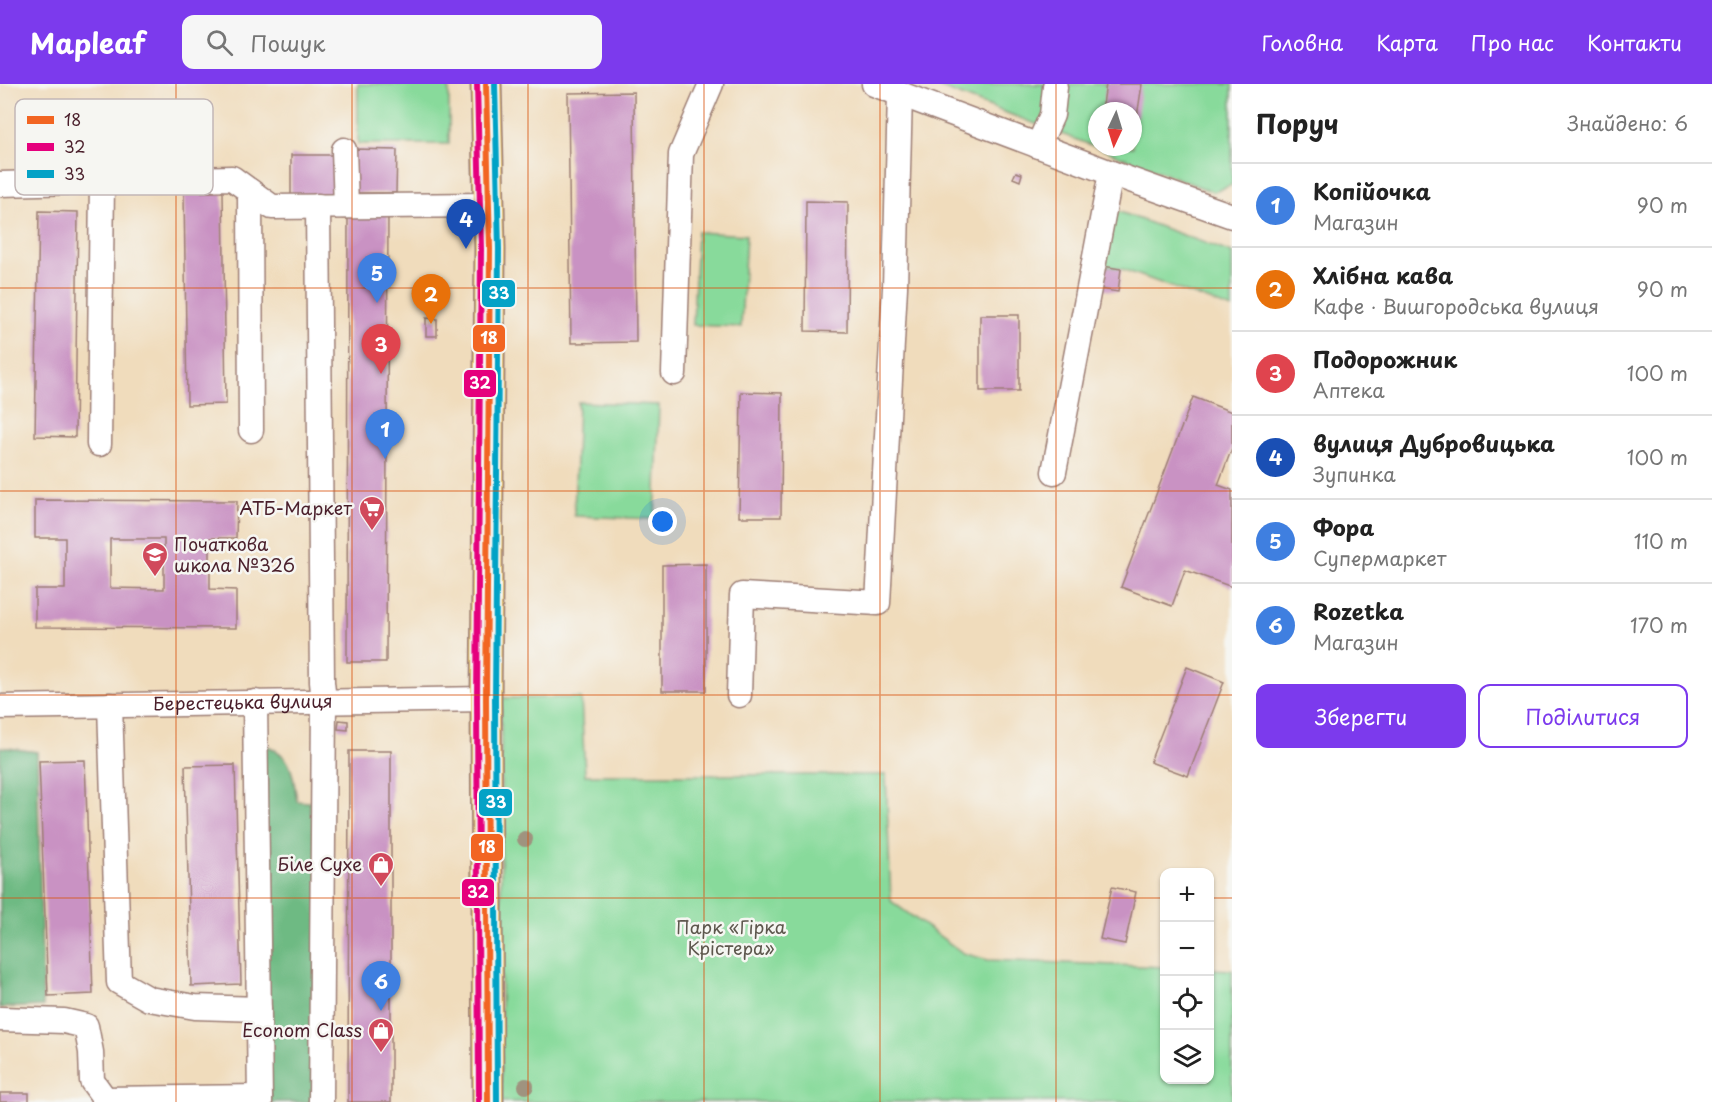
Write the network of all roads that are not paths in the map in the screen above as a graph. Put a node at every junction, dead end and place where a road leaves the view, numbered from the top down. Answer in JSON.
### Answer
{"nodes":[{"id":1,"x":486,"y":84,"type":"edge"},
{"id":2,"x":711,"y":84,"type":"edge"},
{"id":3,"x":874,"y":84,"type":"edge"},
{"id":4,"x":1055,"y":87,"type":"dead end"},
{"id":5,"x":900,"y":94,"type":"junction"},
{"id":6,"x":1038,"y":146,"type":"junction"},
{"id":7,"x":344,"y":150,"type":"dead end"},
{"id":8,"x":1111,"y":173,"type":"junction"},
{"id":9,"x":213,"y":179,"type":"edge"},
{"id":10,"x":0,"y":184,"type":"edge"},
{"id":11,"x":15,"y":184,"type":"edge"},
{"id":12,"x":250,"y":191,"type":"junction"},
{"id":13,"x":102,"y":195,"type":"edge"},
{"id":14,"x":489,"y":205,"type":"junction"},
{"id":15,"x":318,"y":206,"type":"junction"},
{"id":16,"x":346,"y":206,"type":"junction"},
{"id":17,"x":1229,"y":213,"type":"edge"},
{"id":18,"x":674,"y":373,"type":"dead end"},
{"id":19,"x":251,"y":430,"type":"dead end"},
{"id":20,"x":99,"y":444,"type":"dead end"},
{"id":21,"x":1054,"y":472,"type":"dead end"},
{"id":22,"x":739,"y":695,"type":"dead end"},
{"id":23,"x":486,"y":699,"type":"junction"},
{"id":24,"x":324,"y":701,"type":"junction"},
{"id":25,"x":255,"y":702,"type":"junction"},
{"id":26,"x":110,"y":705,"type":"junction"},
{"id":27,"x":0,"y":707,"type":"edge"},
{"id":28,"x":259,"y":1009,"type":"junction"},
{"id":29,"x":0,"y":1019,"type":"edge"},
{"id":30,"x":260,"y":1100,"type":"edge"},
{"id":31,"x":321,"y":1102,"type":"edge"},
{"id":32,"x":488,"y":1102,"type":"edge"}],
"edges":[{"from":1,"to":14,"type":"main road"},
{"from":2,"to":18,"type":"street"},
{"from":3,"to":5,"type":"street"},
{"from":4,"to":6,"type":"street"},
{"from":5,"to":6,"type":"street"},
{"from":5,"to":22,"type":"street"},
{"from":6,"to":8,"type":"street"},
{"from":7,"to":16,"type":"street"},
{"from":8,"to":17,"type":"street"},
{"from":8,"to":21,"type":"street"},
{"from":9,"to":12,"type":"street"},
{"from":10,"to":11,"type":"street"},
{"from":12,"to":15,"type":"street"},
{"from":12,"to":19,"type":"street"},
{"from":13,"to":20,"type":"street"},
{"from":14,"to":16,"type":"street"},
{"from":14,"to":23,"type":"main road"},
{"from":15,"to":16,"type":"street"},
{"from":15,"to":24,"type":"street"},
{"from":23,"to":24,"type":"street","name":"Берестецька вулиця"},
{"from":23,"to":32,"type":"main road"},
{"from":24,"to":25,"type":"street","name":"Берестецька вулиця"},
{"from":24,"to":31,"type":"street"},
{"from":25,"to":26,"type":"street","name":"Берестецька вулиця"},
{"from":25,"to":28,"type":"street"},
{"from":26,"to":27,"type":"street","name":"Берестецька вулиця"},
{"from":26,"to":28,"type":"street"},
{"from":28,"to":30,"type":"street"},
{"from":29,"to":30,"type":"street"}]}
